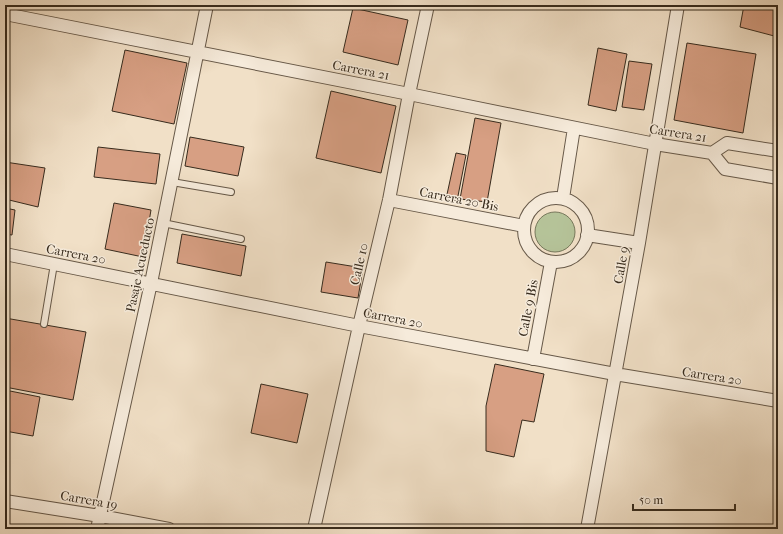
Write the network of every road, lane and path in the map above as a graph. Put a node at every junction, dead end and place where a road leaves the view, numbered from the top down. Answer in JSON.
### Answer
{"nodes":[{"id":1,"x":6,"y":5,"type":"edge"},
{"id":2,"x":207,"y":5,"type":"edge"},
{"id":3,"x":428,"y":5,"type":"edge"},
{"id":4,"x":678,"y":5,"type":"edge"},
{"id":5,"x":5,"y":11,"type":"edge"},
{"id":6,"x":5,"y":14,"type":"edge"},
{"id":7,"x":197,"y":53,"type":"junction"},
{"id":8,"x":409,"y":94,"type":"junction"},
{"id":9,"x":574,"y":128,"type":"junction"},
{"id":10,"x":655,"y":144,"type":"junction"},
{"id":11,"x":778,"y":151,"type":"edge"},
{"id":12,"x":712,"y":152,"type":"junction"},
{"id":13,"x":778,"y":178,"type":"edge"},
{"id":14,"x":172,"y":182,"type":"junction"},
{"id":15,"x":231,"y":192,"type":"dead end"},
{"id":16,"x":563,"y":198,"type":"junction"},
{"id":17,"x":389,"y":200,"type":"junction"},
{"id":18,"x":164,"y":223,"type":"junction"},
{"id":19,"x":524,"y":226,"type":"junction"},
{"id":20,"x":587,"y":235,"type":"junction"},
{"id":21,"x":241,"y":239,"type":"dead end"},
{"id":22,"x":639,"y":243,"type":"junction"},
{"id":23,"x":5,"y":254,"type":"edge"},
{"id":24,"x":550,"y":262,"type":"junction"},
{"id":25,"x":54,"y":264,"type":"junction"},
{"id":26,"x":151,"y":283,"type":"junction"},
{"id":27,"x":44,"y":324,"type":"dead end"},
{"id":28,"x":359,"y":326,"type":"junction"},
{"id":29,"x":532,"y":358,"type":"junction"},
{"id":30,"x":616,"y":374,"type":"junction"},
{"id":31,"x":778,"y":401,"type":"edge"},
{"id":32,"x":5,"y":501,"type":"edge"},
{"id":33,"x":100,"y":516,"type":"junction"},
{"id":34,"x":97,"y":529,"type":"edge"},
{"id":35,"x":169,"y":529,"type":"edge"},
{"id":36,"x":314,"y":529,"type":"edge"},
{"id":37,"x":587,"y":529,"type":"edge"}],
"edges":[{"from":1,"to":5,"type":"street"},
{"from":2,"to":7,"type":"street","name":"Pasaje Acueducto"},
{"from":3,"to":8,"type":"street","name":"Calle 10"},
{"from":4,"to":10,"type":"street","name":"Calle 9"},
{"from":6,"to":7,"type":"street","name":"Carrera 21"},
{"from":7,"to":8,"type":"street","name":"Carrera 21"},
{"from":7,"to":14,"type":"street","name":"Pasaje Acueducto"},
{"from":8,"to":9,"type":"street","name":"Carrera 21"},
{"from":8,"to":17,"type":"street","name":"Calle 10"},
{"from":9,"to":10,"type":"street","name":"Carrera 21"},
{"from":9,"to":16,"type":"street"},
{"from":10,"to":12,"type":"street","name":"Carrera 21"},
{"from":10,"to":22,"type":"street","name":"Calle 9"},
{"from":11,"to":12,"type":"street","name":"Carrera 21"},
{"from":12,"to":13,"type":"street","name":"Carrera 21"},
{"from":14,"to":15,"type":"lane"},
{"from":14,"to":18,"type":"street","name":"Pasaje Acueducto"},
{"from":16,"to":19,"type":"street"},
{"from":16,"to":20,"type":"street"},
{"from":17,"to":19,"type":"street","name":"Carrera 20 Bis"},
{"from":17,"to":28,"type":"street","name":"Calle 10"},
{"from":18,"to":21,"type":"lane"},
{"from":18,"to":26,"type":"street","name":"Pasaje Acueducto"},
{"from":19,"to":24,"type":"street"},
{"from":20,"to":22,"type":"street"},
{"from":20,"to":24,"type":"street"},
{"from":22,"to":30,"type":"street","name":"Calle 9"},
{"from":23,"to":25,"type":"street","name":"Carrera 20"},
{"from":24,"to":29,"type":"street","name":"Calle 9 Bis"},
{"from":25,"to":26,"type":"street","name":"Carrera 20"},
{"from":25,"to":27,"type":"lane"},
{"from":26,"to":28,"type":"street","name":"Carrera 20"},
{"from":26,"to":33,"type":"street","name":"Pasaje Acueducto"},
{"from":28,"to":29,"type":"street","name":"Carrera 20"},
{"from":28,"to":36,"type":"street","name":"Calle 10"},
{"from":29,"to":30,"type":"street","name":"Carrera 20"},
{"from":30,"to":31,"type":"street","name":"Carrera 20"},
{"from":30,"to":37,"type":"street","name":"Calle 9"},
{"from":32,"to":33,"type":"street","name":"Carrera 19"},
{"from":33,"to":34,"type":"street","name":"Pasaje Acueducto"},
{"from":33,"to":35,"type":"street","name":"Carrera 19"}]}
